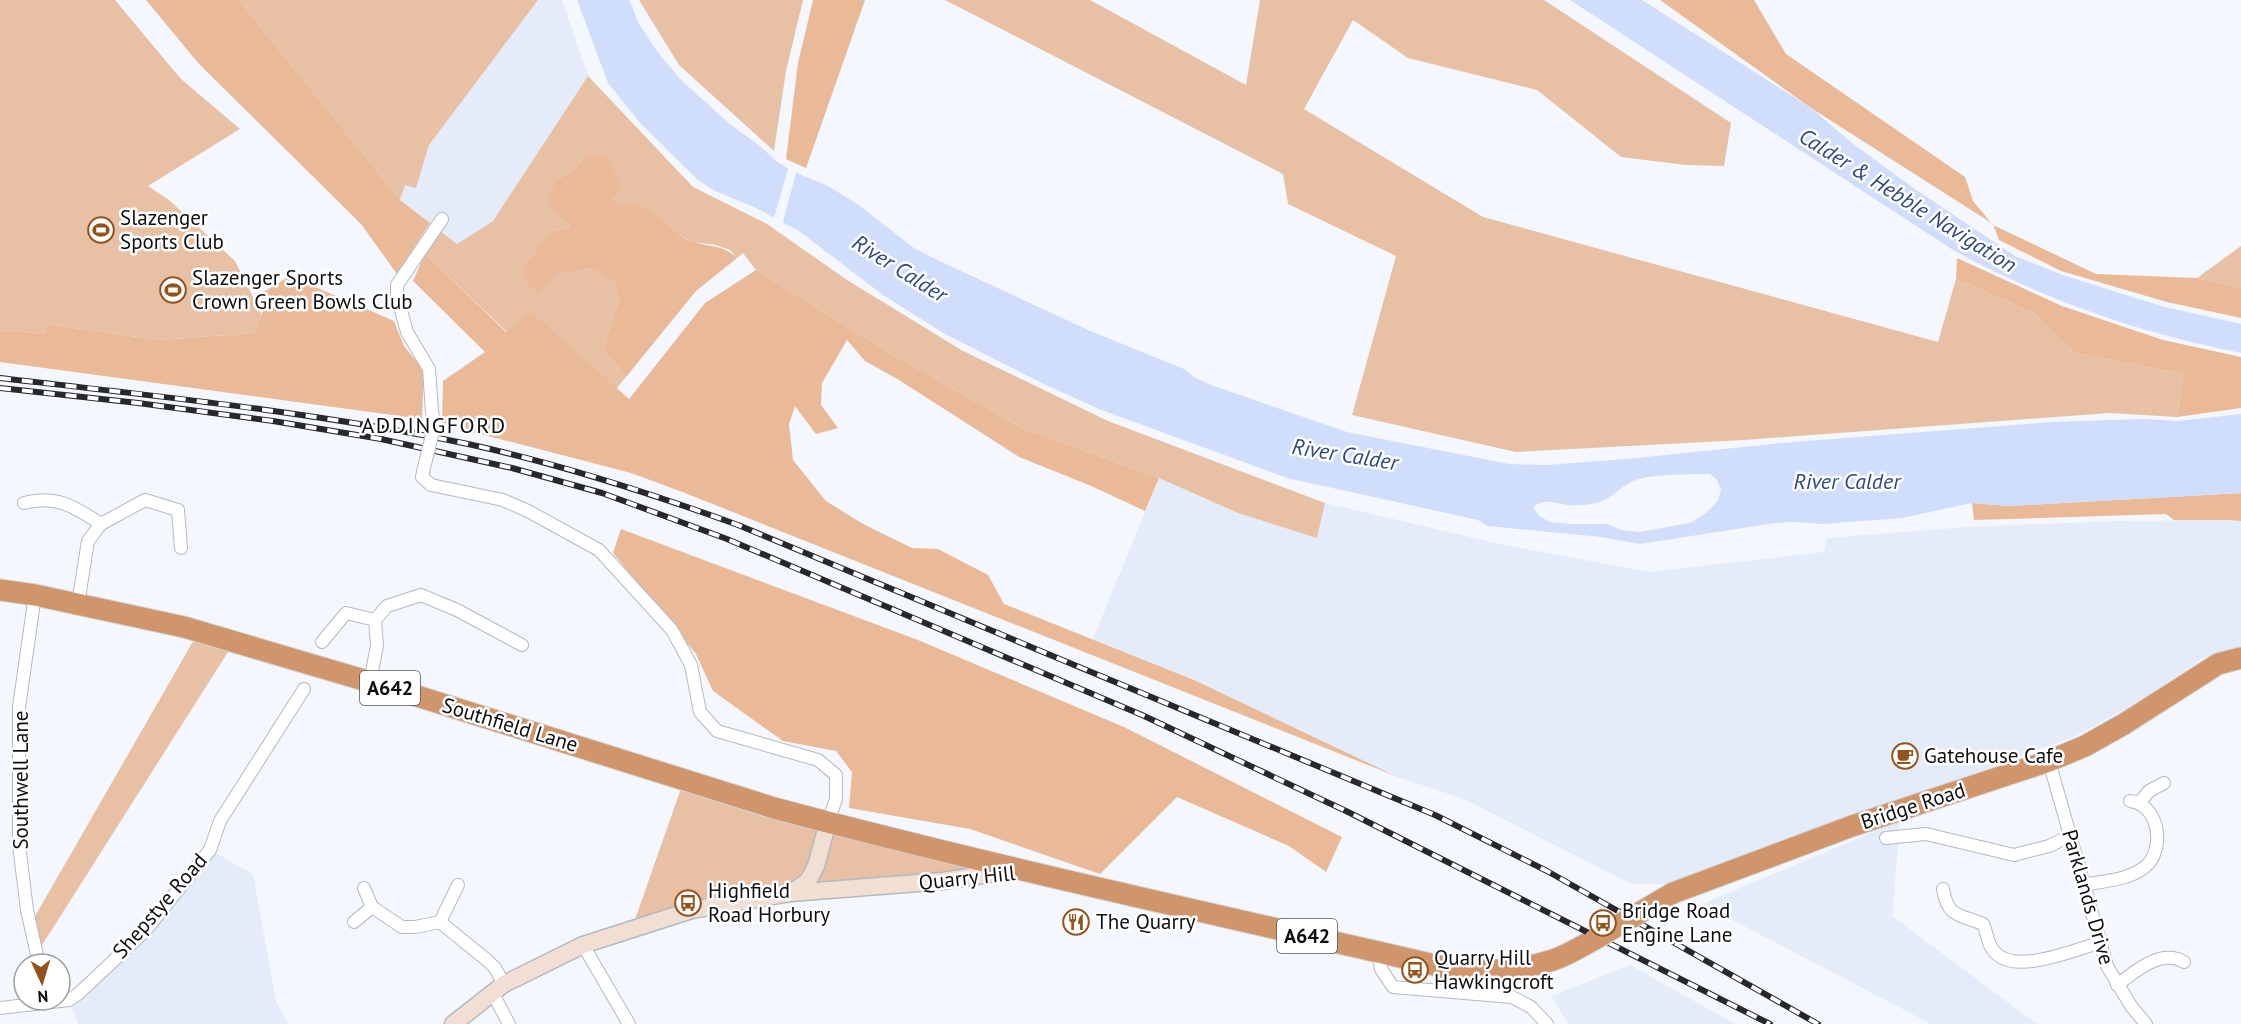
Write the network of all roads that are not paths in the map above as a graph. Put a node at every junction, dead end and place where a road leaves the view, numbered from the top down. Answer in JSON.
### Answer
{"nodes":[{"id":1,"x":442,"y":219,"type":"dead end"},
{"id":2,"x":24,"y":503,"type":"dead end"},
{"id":3,"x":101,"y":524,"type":"junction"},
{"id":4,"x":181,"y":548,"type":"dead end"},
{"id":5,"x":0,"y":590,"type":"edge"},
{"id":6,"x":36,"y":595,"type":"junction"},
{"id":7,"x":78,"y":604,"type":"junction"},
{"id":8,"x":375,"y":620,"type":"junction"},
{"id":9,"x":322,"y":642,"type":"dead end"},
{"id":10,"x":522,"y":645,"type":"dead end"},
{"id":11,"x":2241,"y":658,"type":"edge"},
{"id":12,"x":370,"y":683,"type":"junction"},
{"id":13,"x":304,"y":689,"type":"dead end"},
{"id":14,"x":2049,"y":761,"type":"junction"},
{"id":15,"x":2163,"y":783,"type":"dead end"},
{"id":16,"x":828,"y":822,"type":"junction"},
{"id":17,"x":2070,"y":836,"type":"junction"},
{"id":18,"x":1886,"y":838,"type":"dead end"},
{"id":19,"x":1018,"y":870,"type":"junction"},
{"id":20,"x":458,"y":885,"type":"dead end"},
{"id":21,"x":2084,"y":885,"type":"junction"},
{"id":22,"x":364,"y":888,"type":"dead end"},
{"id":23,"x":1943,"y":889,"type":"dead end"},
{"id":24,"x":791,"y":893,"type":"junction"},
{"id":25,"x":372,"y":908,"type":"junction"},
{"id":26,"x":354,"y":922,"type":"dead end"},
{"id":27,"x":440,"y":922,"type":"junction"},
{"id":28,"x":1595,"y":939,"type":"joint"},
{"id":29,"x":2099,"y":943,"type":"junction"},
{"id":30,"x":583,"y":945,"type":"junction"},
{"id":31,"x":36,"y":952,"type":"edge"},
{"id":32,"x":1378,"y":952,"type":"junction"},
{"id":33,"x":2184,"y":962,"type":"dead end"},
{"id":34,"x":2117,"y":985,"type":"junction"},
{"id":35,"x":498,"y":988,"type":"junction"},
{"id":36,"x":72,"y":998,"type":"edge"},
{"id":37,"x":1543,"y":1022,"type":"edge"},
{"id":38,"x":453,"y":1024,"type":"edge"},
{"id":39,"x":510,"y":1024,"type":"edge"},
{"id":40,"x":629,"y":1024,"type":"edge"},
{"id":41,"x":2146,"y":1024,"type":"edge"}],
"edges":[{"from":1,"to":16,"type":"street","bridge":true},
{"from":2,"to":3,"type":"street"},
{"from":3,"to":4,"type":"street"},
{"from":3,"to":7,"type":"street"},
{"from":5,"to":6,"type":"highway","name":"Southfield Lane","number":"A642"},
{"from":6,"to":7,"type":"highway","name":"Southfield Lane","number":"A642"},
{"from":6,"to":31,"type":"street","name":"Southwell Lane"},
{"from":7,"to":12,"type":"highway","name":"Southfield Lane","number":"A642"},
{"from":8,"to":9,"type":"street"},
{"from":8,"to":10,"type":"street"},
{"from":8,"to":12,"type":"street"},
{"from":11,"to":14,"type":"highway","name":"Bridge Road","number":"A642"},
{"from":12,"to":16,"type":"highway","name":"Southfield Lane","number":"A642"},
{"from":13,"to":36,"type":"street","name":"Shepstye Road"},
{"from":14,"to":17,"type":"street","name":"Parklands Drive"},
{"from":14,"to":28,"type":"highway","name":"Bridge Road","number":"A642","bridge":true},
{"from":15,"to":21,"type":"street"},
{"from":16,"to":19,"type":"highway","name":"Southfield Lane","number":"A642"},
{"from":16,"to":24,"type":"main road"},
{"from":17,"to":18,"type":"street"},
{"from":17,"to":21,"type":"street","name":"Parklands Drive"},
{"from":19,"to":24,"type":"main road","name":"Quarry Hill"},
{"from":19,"to":32,"type":"highway","name":"Quarry Hill","number":"A642"},
{"from":20,"to":27,"type":"street"},
{"from":21,"to":29,"type":"street","name":"Parklands Drive"},
{"from":22,"to":25,"type":"street"},
{"from":23,"to":29,"type":"street"},
{"from":24,"to":30,"type":"main road","name":"Quarry Hill"},
{"from":25,"to":26,"type":"street"},
{"from":25,"to":27,"type":"street"},
{"from":27,"to":35,"type":"street"},
{"from":28,"to":32,"type":"highway","name":"Quarry Hill","number":"A642"},
{"from":29,"to":34,"type":"street","name":"Parklands Drive"},
{"from":30,"to":35,"type":"main road","name":"Quarry Hill"},
{"from":30,"to":40,"type":"street"},
{"from":32,"to":37,"type":"street"},
{"from":33,"to":34,"type":"street"},
{"from":34,"to":41,"type":"street","name":"Parklands Drive"},
{"from":35,"to":38,"type":"main road","name":"Quarry Hill"},
{"from":35,"to":39,"type":"street"}]}
